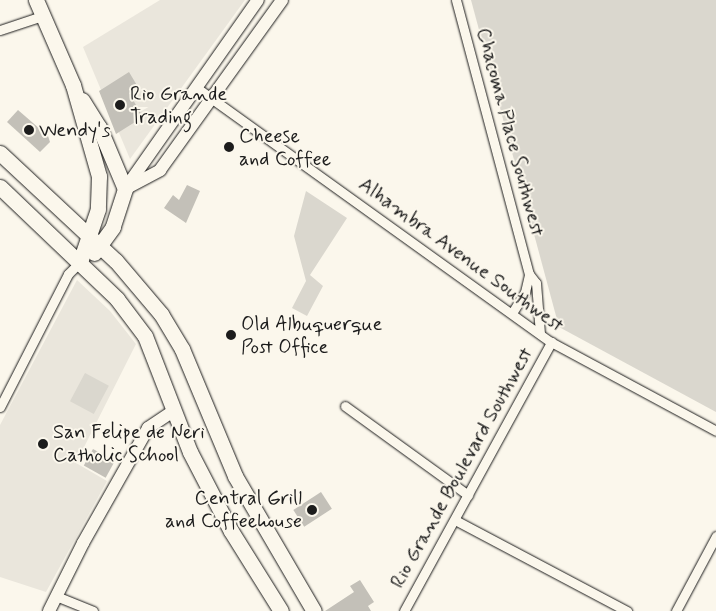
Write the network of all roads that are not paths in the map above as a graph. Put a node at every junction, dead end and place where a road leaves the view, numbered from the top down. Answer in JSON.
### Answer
{"nodes":[{"id":1,"x":36,"y":0,"type":"edge"},
{"id":2,"x":258,"y":0,"type":"edge"},
{"id":3,"x":282,"y":0,"type":"edge"},
{"id":4,"x":456,"y":0,"type":"edge"},
{"id":5,"x":42,"y":16,"type":"junction"},
{"id":6,"x":0,"y":30,"type":"edge"},
{"id":7,"x":73,"y":86,"type":"junction"},
{"id":8,"x":196,"y":88,"type":"junction"},
{"id":9,"x":212,"y":100,"type":"junction"},
{"id":10,"x":0,"y":153,"type":"edge"},
{"id":11,"x":0,"y":187,"type":"edge"},
{"id":12,"x":125,"y":189,"type":"junction"},
{"id":13,"x":96,"y":242,"type":"junction"},
{"id":14,"x":80,"y":262,"type":"junction"},
{"id":15,"x":529,"y":274,"type":"junction"},
{"id":16,"x":512,"y":313,"type":"junction"},
{"id":17,"x":540,"y":334,"type":"junction"},
{"id":18,"x":551,"y":342,"type":"junction"},
{"id":19,"x":345,"y":406,"type":"dead end"},
{"id":20,"x":0,"y":407,"type":"edge"},
{"id":21,"x":175,"y":410,"type":"junction"},
{"id":22,"x":716,"y":431,"type":"edge"},
{"id":23,"x":468,"y":495,"type":"junction"},
{"id":24,"x":455,"y":520,"type":"junction"},
{"id":25,"x":716,"y":536,"type":"edge"},
{"id":26,"x":56,"y":596,"type":"junction"},
{"id":27,"x":277,"y":609,"type":"edge"},
{"id":28,"x":49,"y":611,"type":"edge"},
{"id":29,"x":93,"y":611,"type":"edge"},
{"id":30,"x":314,"y":611,"type":"edge"},
{"id":31,"x":404,"y":611,"type":"edge"},
{"id":32,"x":627,"y":611,"type":"edge"},
{"id":33,"x":676,"y":611,"type":"edge"}],
"edges":[{"from":1,"to":5,"type":"main road"},
{"from":2,"to":8,"type":"street"},
{"from":3,"to":9,"type":"street"},
{"from":4,"to":15,"type":"street","name":"Chacoma Place Southwest"},
{"from":5,"to":6,"type":"street"},
{"from":5,"to":7,"type":"main road"},
{"from":7,"to":12,"type":"main road"},
{"from":7,"to":13,"type":"main road"},
{"from":8,"to":9,"type":"street","name":"Alhambra Avenue Southwest"},
{"from":8,"to":12,"type":"street"},
{"from":9,"to":12,"type":"street"},
{"from":9,"to":16,"type":"street","name":"Alhambra Avenue Southwest"},
{"from":10,"to":13,"type":"main road"},
{"from":11,"to":14,"type":"main road"},
{"from":12,"to":13,"type":"main road"},
{"from":13,"to":14,"type":"main road"},
{"from":13,"to":30,"type":"main road"},
{"from":14,"to":20,"type":"street"},
{"from":14,"to":21,"type":"main road"},
{"from":15,"to":16,"type":"street"},
{"from":15,"to":17,"type":"street","name":"Chacoma Place Southwest"},
{"from":16,"to":17,"type":"street","name":"Alhambra Avenue Southwest"},
{"from":17,"to":18,"type":"street","name":"Alhambra Avenue Southwest"},
{"from":18,"to":22,"type":"street","name":"Alhambra Avenue Southwest"},
{"from":18,"to":23,"type":"street","name":"Rio Grande Boulevard Southwest"},
{"from":19,"to":23,"type":"street"},
{"from":21,"to":26,"type":"street"},
{"from":21,"to":27,"type":"main road"},
{"from":23,"to":24,"type":"street","name":"Rio Grande Boulevard Southwest"},
{"from":24,"to":31,"type":"street","name":"Rio Grande Boulevard Southwest"},
{"from":24,"to":32,"type":"street"},
{"from":25,"to":33,"type":"street"},
{"from":26,"to":28,"type":"street"},
{"from":26,"to":29,"type":"street"}]}
